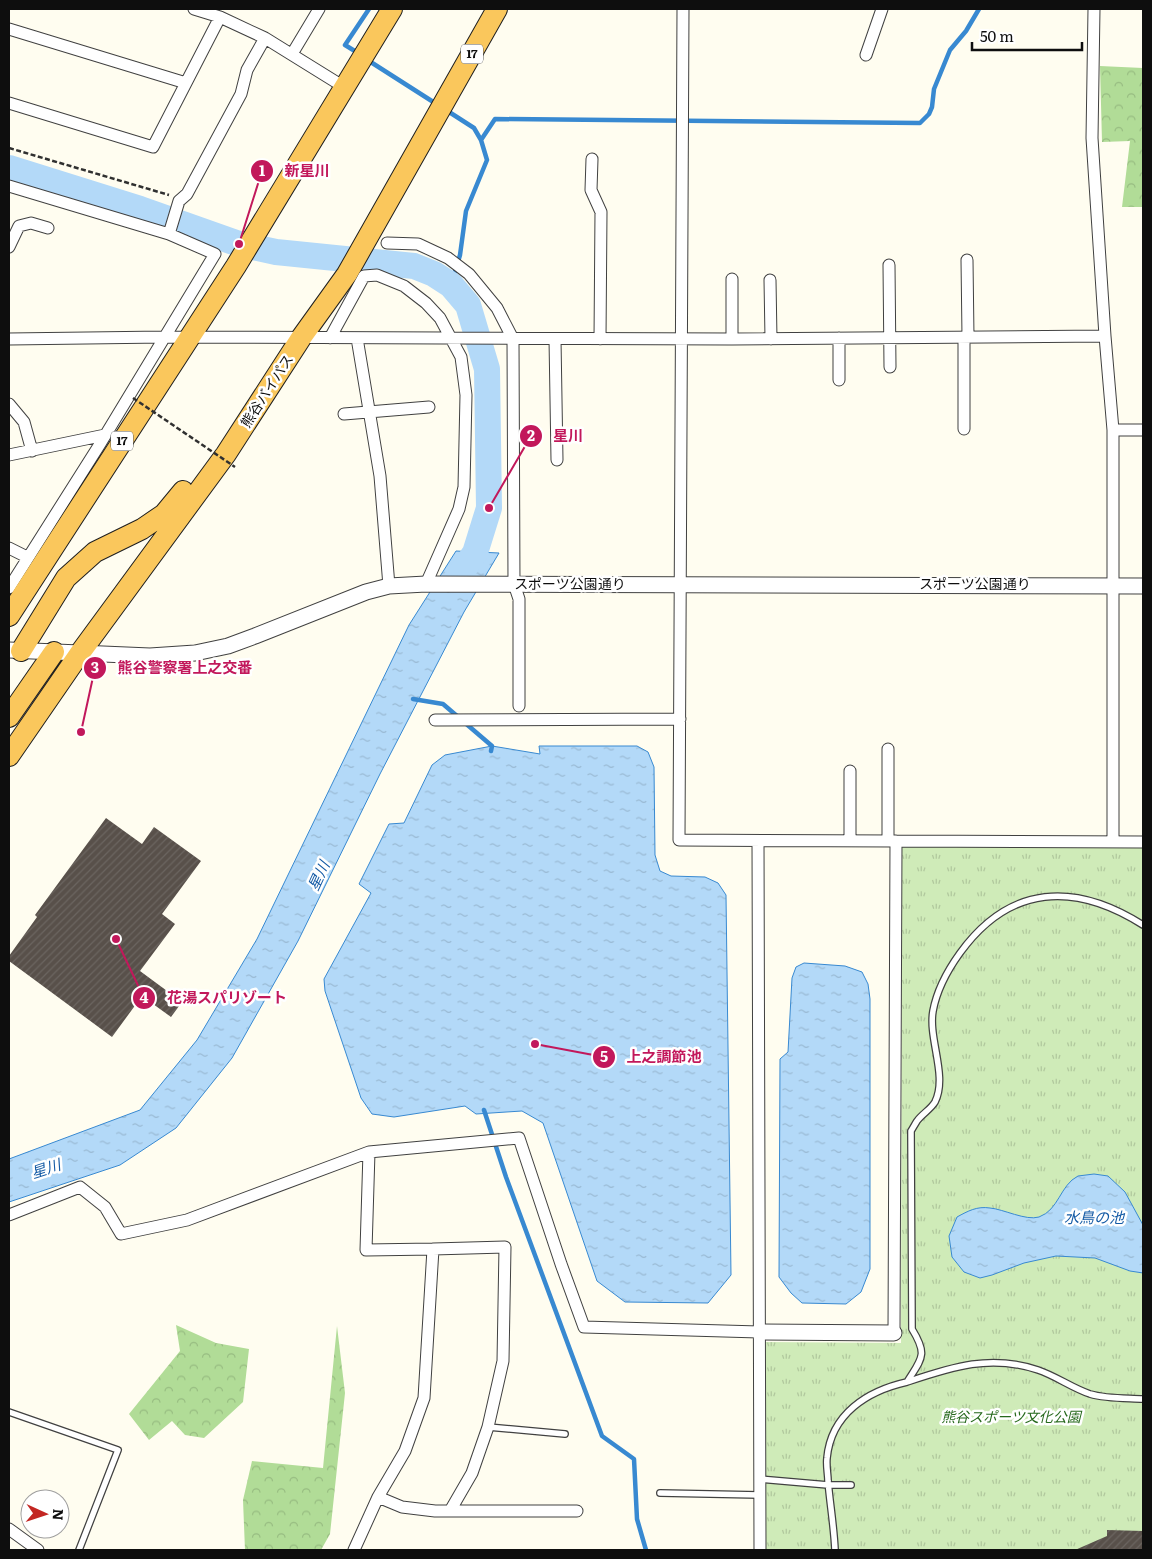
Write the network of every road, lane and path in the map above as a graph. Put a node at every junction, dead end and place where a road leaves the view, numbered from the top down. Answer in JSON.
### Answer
{"nodes":[{"id":1,"x":194,"y":9,"type":"edge"},
{"id":2,"x":319,"y":9,"type":"edge"},
{"id":3,"x":392,"y":9,"type":"edge"},
{"id":4,"x":497,"y":9,"type":"edge"},
{"id":5,"x":684,"y":9,"type":"edge"},
{"id":6,"x":882,"y":9,"type":"edge"},
{"id":7,"x":1094,"y":9,"type":"edge"},
{"id":8,"x":220,"y":18,"type":"junction"},
{"id":9,"x":9,"y":29,"type":"edge"},
{"id":10,"x":265,"y":38,"type":"junction"},
{"id":11,"x":292,"y":54,"type":"junction"},
{"id":12,"x":866,"y":55,"type":"dead end"},
{"id":13,"x":186,"y":84,"type":"junction"},
{"id":14,"x":344,"y":87,"type":"junction"},
{"id":15,"x":9,"y":103,"type":"edge"},
{"id":16,"x":9,"y":148,"type":"edge"},
{"id":17,"x":592,"y":159,"type":"dead end"},
{"id":18,"x":9,"y":186,"type":"edge"},
{"id":19,"x":178,"y":199,"type":"junction"},
{"id":20,"x":48,"y":228,"type":"dead end"},
{"id":21,"x":169,"y":233,"type":"junction"},
{"id":22,"x":388,"y":243,"type":"dead end"},
{"id":23,"x":9,"y":246,"type":"edge"},
{"id":24,"x":967,"y":260,"type":"dead end"},
{"id":25,"x":889,"y":265,"type":"dead end"},
{"id":26,"x":732,"y":279,"type":"dead end"},
{"id":27,"x":770,"y":280,"type":"dead end"},
{"id":28,"x":1105,"y":336,"type":"junction"},
{"id":29,"x":164,"y":337,"type":"junction"},
{"id":30,"x":190,"y":337,"type":"junction"},
{"id":31,"x":451,"y":337,"type":"junction"},
{"id":32,"x":966,"y":337,"type":"junction"},
{"id":33,"x":301,"y":338,"type":"junction"},
{"id":34,"x":330,"y":338,"type":"junction"},
{"id":35,"x":357,"y":338,"type":"junction"},
{"id":36,"x":771,"y":338,"type":"junction"},
{"id":37,"x":839,"y":338,"type":"junction"},
{"id":38,"x":890,"y":338,"type":"junction"},
{"id":39,"x":9,"y":339,"type":"edge"},
{"id":40,"x":514,"y":339,"type":"junction"},
{"id":41,"x":555,"y":339,"type":"junction"},
{"id":42,"x":600,"y":339,"type":"junction"},
{"id":43,"x":682,"y":339,"type":"junction"},
{"id":44,"x":732,"y":339,"type":"junction"},
{"id":45,"x":890,"y":367,"type":"dead end"},
{"id":46,"x":839,"y":380,"type":"dead end"},
{"id":47,"x":133,"y":398,"type":"dead end"},
{"id":48,"x":9,"y":404,"type":"edge"},
{"id":49,"x":428,"y":407,"type":"dead end"},
{"id":50,"x":370,"y":412,"type":"junction"},
{"id":51,"x":344,"y":414,"type":"dead end"},
{"id":52,"x":964,"y":430,"type":"dead end"},
{"id":53,"x":1113,"y":430,"type":"junction"},
{"id":54,"x":1143,"y":430,"type":"edge"},
{"id":55,"x":105,"y":435,"type":"junction"},
{"id":56,"x":234,"y":440,"type":"junction"},
{"id":57,"x":32,"y":451,"type":"junction"},
{"id":58,"x":9,"y":455,"type":"edge"},
{"id":59,"x":557,"y":460,"type":"dead end"},
{"id":60,"x":235,"y":467,"type":"dead end"},
{"id":61,"x":9,"y":548,"type":"edge"},
{"id":62,"x":27,"y":557,"type":"junction"},
{"id":63,"x":426,"y":584,"type":"junction"},
{"id":64,"x":509,"y":584,"type":"junction"},
{"id":65,"x":680,"y":584,"type":"junction"},
{"id":66,"x":1114,"y":585,"type":"junction"},
{"id":67,"x":389,"y":586,"type":"junction"},
{"id":68,"x":1143,"y":586,"type":"edge"},
{"id":69,"x":9,"y":588,"type":"edge"},
{"id":70,"x":9,"y":616,"type":"edge"},
{"id":71,"x":15,"y":650,"type":"edge"},
{"id":72,"x":54,"y":652,"type":"junction"},
{"id":73,"x":80,"y":653,"type":"junction"},
{"id":74,"x":519,"y":706,"type":"dead end"},
{"id":75,"x":9,"y":716,"type":"edge"},
{"id":76,"x":680,"y":719,"type":"junction"},
{"id":77,"x":435,"y":720,"type":"dead end"},
{"id":78,"x":888,"y":749,"type":"dead end"},
{"id":79,"x":9,"y":756,"type":"edge"},
{"id":80,"x":850,"y":771,"type":"dead end"},
{"id":81,"x":758,"y":841,"type":"junction"},
{"id":82,"x":850,"y":841,"type":"junction"},
{"id":83,"x":892,"y":841,"type":"junction"},
{"id":84,"x":1113,"y":842,"type":"junction"},
{"id":85,"x":1143,"y":842,"type":"edge"},
{"id":86,"x":1143,"y":926,"type":"edge"},
{"id":87,"x":369,"y":1152,"type":"junction"},
{"id":88,"x":9,"y":1215,"type":"edge"},
{"id":89,"x":433,"y":1248,"type":"junction"},
{"id":90,"x":759,"y":1332,"type":"junction"},
{"id":91,"x":894,"y":1333,"type":"joint"},
{"id":92,"x":907,"y":1382,"type":"junction"},
{"id":93,"x":1143,"y":1399,"type":"edge"},
{"id":94,"x":9,"y":1412,"type":"edge"},
{"id":95,"x":488,"y":1427,"type":"junction"},
{"id":96,"x":565,"y":1434,"type":"dead end"},
{"id":97,"x":760,"y":1479,"type":"junction"},
{"id":98,"x":828,"y":1485,"type":"junction"},
{"id":99,"x":850,"y":1485,"type":"dead end"},
{"id":100,"x":660,"y":1493,"type":"dead end"},
{"id":101,"x":760,"y":1495,"type":"junction"},
{"id":102,"x":378,"y":1497,"type":"junction"},
{"id":103,"x":577,"y":1510,"type":"dead end"},
{"id":104,"x":450,"y":1511,"type":"junction"},
{"id":105,"x":9,"y":1529,"type":"edge"},
{"id":106,"x":38,"y":1550,"type":"edge"},
{"id":107,"x":79,"y":1550,"type":"edge"},
{"id":108,"x":354,"y":1550,"type":"edge"},
{"id":109,"x":760,"y":1550,"type":"edge"},
{"id":110,"x":835,"y":1550,"type":"edge"}],
"edges":[{"from":1,"to":8,"type":"street"},
{"from":2,"to":11,"type":"street"},
{"from":3,"to":14,"type":"highway","number":"17"},
{"from":4,"to":33,"type":"highway","name":"熊谷バイパス","number":"17"},
{"from":5,"to":43,"type":"street"},
{"from":6,"to":12,"type":"street"},
{"from":7,"to":28,"type":"street"},
{"from":8,"to":10,"type":"street"},
{"from":8,"to":13,"type":"street"},
{"from":9,"to":13,"type":"street"},
{"from":10,"to":11,"type":"street"},
{"from":10,"to":19,"type":"street"},
{"from":11,"to":14,"type":"street"},
{"from":13,"to":15,"type":"street"},
{"from":14,"to":30,"type":"highway","number":"17"},
{"from":16,"to":19,"type":"path"},
{"from":17,"to":42,"type":"street"},
{"from":18,"to":21,"type":"street"},
{"from":19,"to":21,"type":"street"},
{"from":20,"to":23,"type":"street"},
{"from":21,"to":29,"type":"street"},
{"from":22,"to":40,"type":"street"},
{"from":24,"to":32,"type":"street"},
{"from":25,"to":38,"type":"street"},
{"from":26,"to":44,"type":"street"},
{"from":27,"to":36,"type":"street"},
{"from":28,"to":32,"type":"street"},
{"from":28,"to":53,"type":"street"},
{"from":29,"to":30,"type":"street"},
{"from":29,"to":39,"type":"street"},
{"from":29,"to":55,"type":"street"},
{"from":30,"to":33,"type":"street"},
{"from":30,"to":70,"type":"highway","number":"17"},
{"from":31,"to":34,"type":"street"},
{"from":31,"to":35,"type":"street"},
{"from":31,"to":40,"type":"street"},
{"from":31,"to":63,"type":"street"},
{"from":32,"to":38,"type":"street"},
{"from":32,"to":52,"type":"street"},
{"from":33,"to":34,"type":"street"},
{"from":33,"to":56,"type":"highway","name":"熊谷バイパス","number":"17"},
{"from":34,"to":35,"type":"street"},
{"from":35,"to":50,"type":"street"},
{"from":36,"to":37,"type":"street"},
{"from":36,"to":44,"type":"street"},
{"from":37,"to":38,"type":"street"},
{"from":37,"to":46,"type":"street"},
{"from":38,"to":45,"type":"street"},
{"from":40,"to":41,"type":"street"},
{"from":40,"to":64,"type":"street"},
{"from":41,"to":42,"type":"street"},
{"from":41,"to":59,"type":"street"},
{"from":42,"to":43,"type":"street"},
{"from":43,"to":44,"type":"street"},
{"from":43,"to":65,"type":"street"},
{"from":47,"to":60,"type":"path","bridge":true},
{"from":48,"to":57,"type":"street"},
{"from":49,"to":50,"type":"street"},
{"from":50,"to":51,"type":"street"},
{"from":50,"to":67,"type":"street"},
{"from":53,"to":54,"type":"street"},
{"from":53,"to":66,"type":"street"},
{"from":55,"to":57,"type":"street"},
{"from":55,"to":62,"type":"street"},
{"from":56,"to":71,"type":"highway"},
{"from":56,"to":73,"type":"highway","name":"熊谷バイパス","number":"17"},
{"from":57,"to":58,"type":"street"},
{"from":61,"to":62,"type":"street"},
{"from":62,"to":69,"type":"street"},
{"from":63,"to":64,"type":"street","name":"スポーツ公園通り"},
{"from":63,"to":67,"type":"street","name":"スポーツ公園通り"},
{"from":64,"to":65,"type":"street","name":"スポーツ公園通り"},
{"from":64,"to":74,"type":"street"},
{"from":65,"to":66,"type":"street","name":"スポーツ公園通り"},
{"from":65,"to":76,"type":"street"},
{"from":66,"to":68,"type":"street","name":"スポーツ公園通り"},
{"from":66,"to":84,"type":"street"},
{"from":67,"to":73,"type":"street","name":"スポーツ公園通り"},
{"from":71,"to":72,"type":"street","name":"スポーツ公園通り"},
{"from":72,"to":73,"type":"street","name":"スポーツ公園通り"},
{"from":72,"to":75,"type":"highway"},
{"from":73,"to":79,"type":"highway","name":"熊谷バイパス","number":"17"},
{"from":76,"to":77,"type":"street"},
{"from":76,"to":81,"type":"street"},
{"from":78,"to":83,"type":"street"},
{"from":80,"to":82,"type":"street"},
{"from":81,"to":82,"type":"street"},
{"from":81,"to":90,"type":"street"},
{"from":82,"to":83,"type":"street"},
{"from":83,"to":84,"type":"street"},
{"from":83,"to":91,"type":"street"},
{"from":84,"to":85,"type":"street"},
{"from":86,"to":92,"type":"lane"},
{"from":87,"to":88,"type":"street"},
{"from":87,"to":89,"type":"street"},
{"from":87,"to":90,"type":"street"},
{"from":89,"to":95,"type":"street"},
{"from":89,"to":102,"type":"street"},
{"from":90,"to":91,"type":"street"},
{"from":90,"to":97,"type":"street"},
{"from":92,"to":93,"type":"lane"},
{"from":92,"to":98,"type":"lane"},
{"from":94,"to":107,"type":"lane"},
{"from":95,"to":96,"type":"lane"},
{"from":95,"to":104,"type":"street"},
{"from":97,"to":98,"type":"lane"},
{"from":97,"to":101,"type":"street"},
{"from":98,"to":99,"type":"lane"},
{"from":98,"to":110,"type":"lane"},
{"from":100,"to":101,"type":"lane"},
{"from":101,"to":109,"type":"street"},
{"from":102,"to":104,"type":"street"},
{"from":102,"to":108,"type":"street"},
{"from":103,"to":104,"type":"street"},
{"from":105,"to":106,"type":"street"}]}
